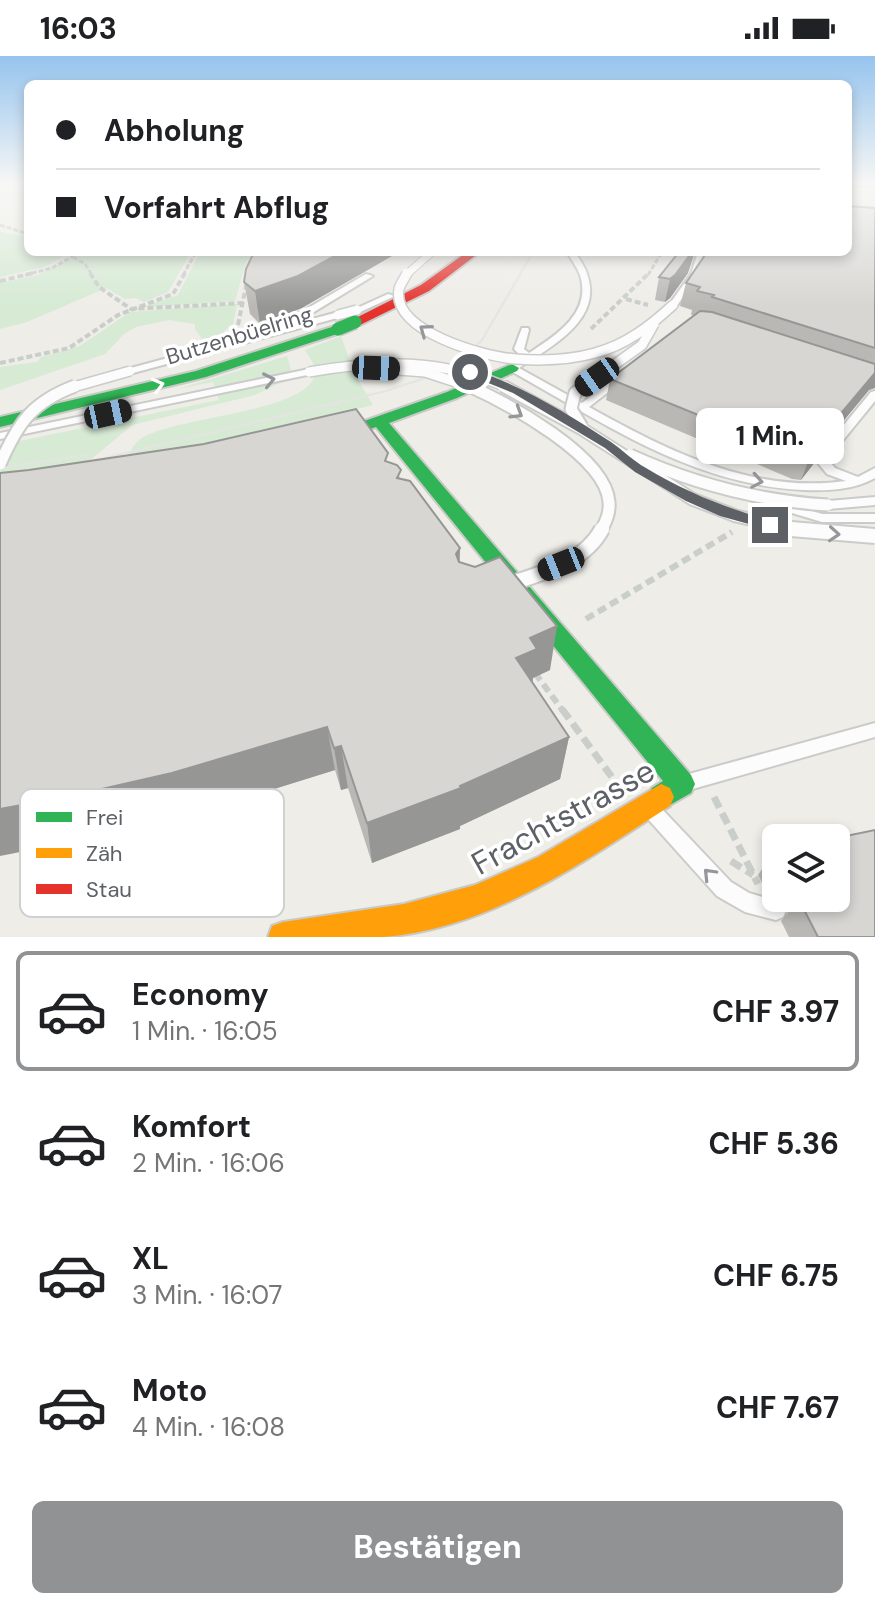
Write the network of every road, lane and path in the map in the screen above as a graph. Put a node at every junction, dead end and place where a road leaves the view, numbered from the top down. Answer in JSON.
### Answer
{"nodes":[{"id":1,"x":0,"y":225,"type":"edge"},
{"id":2,"x":24,"y":233,"type":"edge"},
{"id":3,"x":194,"y":256,"type":"edge"},
{"id":4,"x":426,"y":256,"type":"edge"},
{"id":5,"x":469,"y":256,"type":"edge"},
{"id":6,"x":574,"y":256,"type":"edge"},
{"id":7,"x":660,"y":256,"type":"edge"},
{"id":8,"x":701,"y":256,"type":"edge"},
{"id":9,"x":73,"y":257,"type":"joint"},
{"id":10,"x":252,"y":270,"type":"edge"},
{"id":11,"x":369,"y":276,"type":"dead end"},
{"id":12,"x":0,"y":281,"type":"edge"},
{"id":13,"x":626,"y":299,"type":"junction"},
{"id":14,"x":243,"y":303,"type":"junction"},
{"id":15,"x":649,"y":305,"type":"dead end"},
{"id":16,"x":131,"y":309,"type":"junction"},
{"id":17,"x":656,"y":321,"type":"junction"},
{"id":18,"x":275,"y":324,"type":"dead end"},
{"id":19,"x":525,"y":330,"type":"dead end"},
{"id":20,"x":231,"y":332,"type":"dead end"},
{"id":21,"x":585,"y":334,"type":"dead end"},
{"id":22,"x":275,"y":342,"type":"junction"},
{"id":23,"x":0,"y":363,"type":"edge"},
{"id":24,"x":520,"y":363,"type":"junction"},
{"id":25,"x":630,"y":371,"type":"edge"},
{"id":26,"x":309,"y":372,"type":"junction"},
{"id":27,"x":874,"y":399,"type":"edge"},
{"id":28,"x":583,"y":407,"type":"junction"},
{"id":29,"x":379,"y":421,"type":"junction"},
{"id":30,"x":0,"y":422,"type":"edge"},
{"id":31,"x":589,"y":433,"type":"junction"},
{"id":32,"x":336,"y":434,"type":"edge"},
{"id":33,"x":0,"y":436,"type":"edge"},
{"id":34,"x":609,"y":446,"type":"junction"},
{"id":35,"x":649,"y":446,"type":"junction"},
{"id":36,"x":0,"y":464,"type":"edge"},
{"id":37,"x":875,"y":472,"type":"edge"},
{"id":38,"x":861,"y":482,"type":"junction"},
{"id":39,"x":875,"y":501,"type":"edge"},
{"id":40,"x":875,"y":518,"type":"edge"},
{"id":41,"x":739,"y":527,"type":"dead end"},
{"id":42,"x":875,"y":536,"type":"edge"},
{"id":43,"x":515,"y":585,"type":"junction"},
{"id":44,"x":557,"y":636,"type":"junction"},
{"id":45,"x":872,"y":735,"type":"edge"},
{"id":46,"x":682,"y":784,"type":"junction"},
{"id":47,"x":648,"y":805,"type":"junction"},
{"id":48,"x":762,"y":906,"type":"edge"},
{"id":49,"x":283,"y":937,"type":"edge"}],
"edges":[{"from":1,"to":2,"type":"path"},
{"from":3,"to":16,"type":"path"},
{"from":17,"to":4,"type":"lane","one_way":true,"bridge":true},
{"from":5,"to":22,"type":"street","name":"Butzenbüelring"},
{"from":6,"to":24,"type":"lane"},
{"from":7,"to":13,"type":"path"},
{"from":8,"to":17,"type":"lane","bridge":true},
{"from":9,"to":12,"type":"path"},
{"from":9,"to":16,"type":"path"},
{"from":10,"to":14,"type":"path"},
{"from":11,"to":18,"type":"lane"},
{"from":13,"to":15,"type":"path"},
{"from":13,"to":21,"type":"path"},
{"from":14,"to":16,"type":"path"},
{"from":14,"to":20,"type":"path"},
{"from":16,"to":23,"type":"path"},
{"from":17,"to":31,"type":"lane","bridge":true},
{"from":19,"to":24,"type":"lane"},
{"from":30,"to":22,"type":"street","name":"Butzenbüelring","one_way":true},
{"from":22,"to":36,"type":"lane","bridge":true},
{"from":24,"to":28,"type":"lane"},
{"from":24,"to":29,"type":"street"},
{"from":25,"to":28,"type":"lane"},
{"from":26,"to":31,"type":"lane","bridge":true},
{"from":33,"to":26,"type":"lane","one_way":true},
{"from":26,"to":43,"type":"lane","one_way":true,"bridge":true},
{"from":27,"to":38,"type":"lane"},
{"from":28,"to":35,"type":"lane"},
{"from":29,"to":32,"type":"street"},
{"from":29,"to":43,"type":"street"},
{"from":31,"to":34,"type":"lane","bridge":true},
{"from":34,"to":39,"type":"lane","bridge":true},
{"from":34,"to":42,"type":"lane","one_way":true,"bridge":true},
{"from":35,"to":38,"type":"lane","one_way":true},
{"from":35,"to":40,"type":"lane"},
{"from":37,"to":38,"type":"lane"},
{"from":41,"to":44,"type":"path"},
{"from":43,"to":44,"type":"street"},
{"from":44,"to":46,"type":"street"},
{"from":45,"to":46,"type":"lane"},
{"from":46,"to":47,"type":"street","name":"Frachtstrasse"},
{"from":48,"to":47,"type":"lane","one_way":true},
{"from":47,"to":49,"type":"street","name":"Frachtstrasse"}]}
